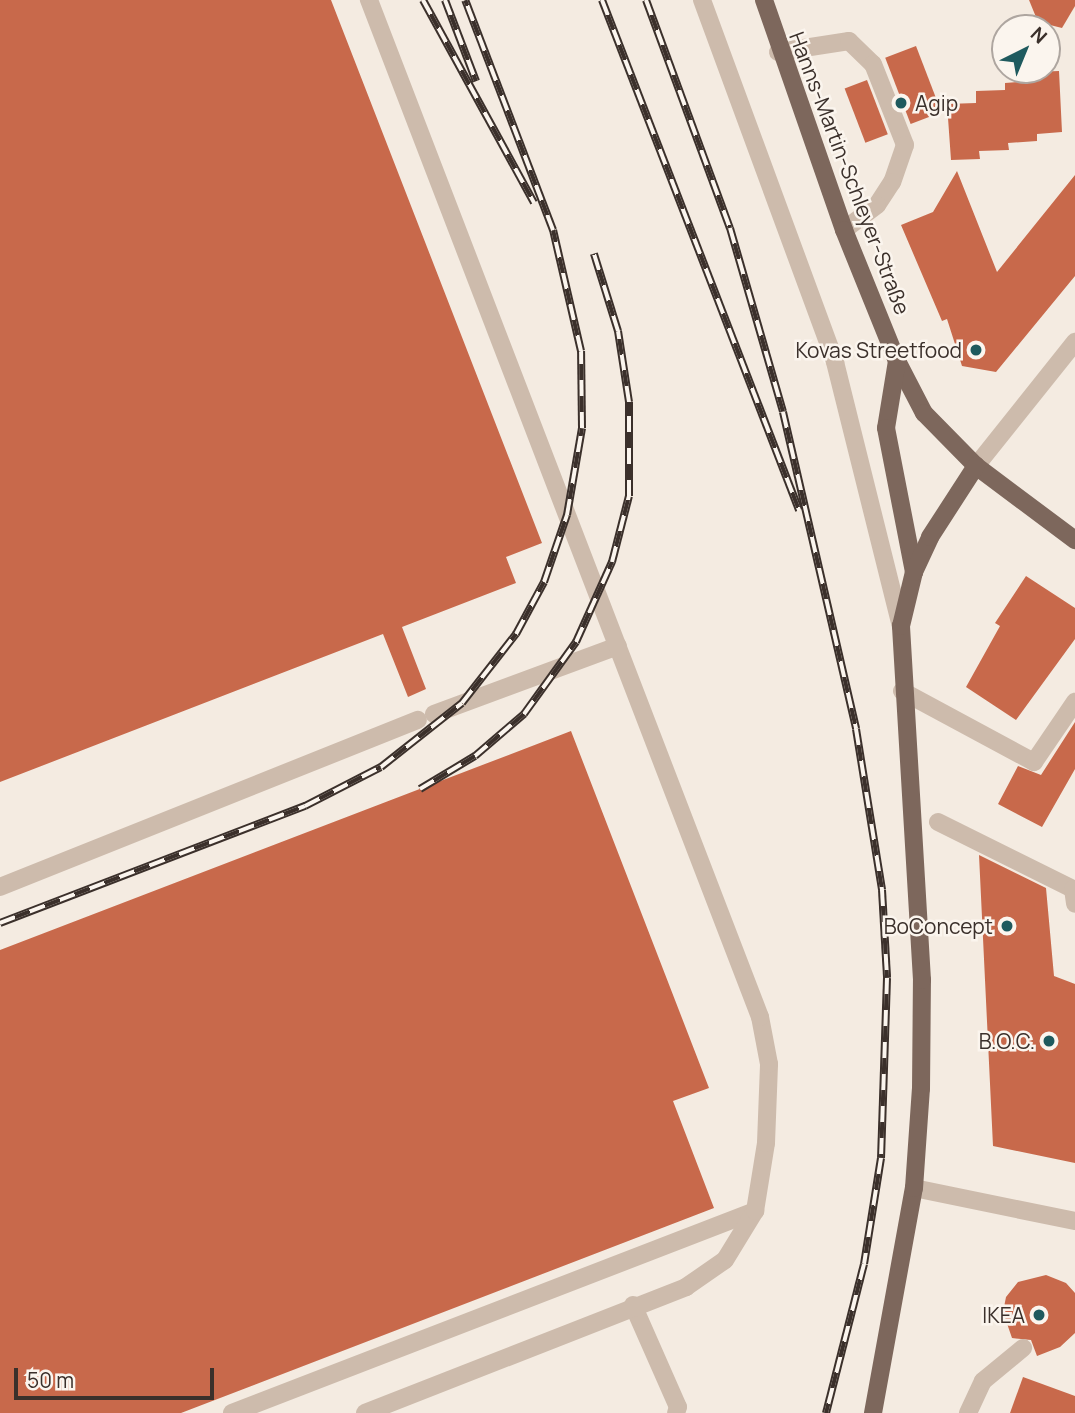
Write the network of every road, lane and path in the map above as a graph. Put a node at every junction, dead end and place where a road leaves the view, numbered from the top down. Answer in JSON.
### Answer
{"nodes":[{"id":1,"x":369,"y":0,"type":"edge"},
{"id":2,"x":702,"y":0,"type":"edge"},
{"id":3,"x":764,"y":0,"type":"edge"},
{"id":4,"x":778,"y":52,"type":"junction"},
{"id":5,"x":844,"y":230,"type":"junction"},
{"id":6,"x":1075,"y":342,"type":"edge"},
{"id":7,"x":897,"y":361,"type":"junction"},
{"id":8,"x":976,"y":466,"type":"junction"},
{"id":9,"x":1075,"y":540,"type":"edge"},
{"id":10,"x":914,"y":572,"type":"junction"},
{"id":11,"x":901,"y":626,"type":"junction"},
{"id":12,"x":618,"y":646,"type":"junction"},
{"id":13,"x":902,"y":691,"type":"junction"},
{"id":14,"x":1075,"y":702,"type":"edge"},
{"id":15,"x":939,"y":822,"type":"dead end"},
{"id":16,"x":0,"y":887,"type":"edge"},
{"id":17,"x":1075,"y":904,"type":"edge"},
{"id":18,"x":914,"y":1188,"type":"junction"},
{"id":19,"x":755,"y":1211,"type":"junction"},
{"id":20,"x":1075,"y":1221,"type":"edge"},
{"id":21,"x":633,"y":1305,"type":"junction"},
{"id":22,"x":1023,"y":1348,"type":"dead end"},
{"id":23,"x":232,"y":1413,"type":"edge"},
{"id":24,"x":365,"y":1413,"type":"edge"},
{"id":25,"x":676,"y":1413,"type":"edge"},
{"id":26,"x":873,"y":1413,"type":"edge"},
{"id":27,"x":968,"y":1413,"type":"edge"}],
"edges":[{"from":1,"to":12,"type":"street"},
{"from":2,"to":11,"type":"street"},
{"from":3,"to":4,"type":"main road","name":"Hanns-Martin-Schleyer-Straße"},
{"from":4,"to":5,"type":"main road","name":"Hanns-Martin-Schleyer-Straße"},
{"from":4,"to":5,"type":"street"},
{"from":5,"to":7,"type":"main road","name":"Hanns-Martin-Schleyer-Straße"},
{"from":6,"to":8,"type":"street"},
{"from":7,"to":8,"type":"main road","name":"Hanns-Martin-Schleyer-Straße"},
{"from":7,"to":10,"type":"main road"},
{"from":8,"to":9,"type":"main road","name":"Hanns-Martin-Schleyer-Straße"},
{"from":8,"to":10,"type":"main road"},
{"from":10,"to":11,"type":"main road"},
{"from":11,"to":13,"type":"main road"},
{"from":12,"to":16,"type":"street"},
{"from":12,"to":19,"type":"street"},
{"from":13,"to":14,"type":"street"},
{"from":13,"to":18,"type":"main road"},
{"from":15,"to":17,"type":"street"},
{"from":18,"to":20,"type":"street"},
{"from":18,"to":26,"type":"main road"},
{"from":19,"to":21,"type":"street"},
{"from":19,"to":23,"type":"street"},
{"from":21,"to":24,"type":"street"},
{"from":21,"to":25,"type":"street"},
{"from":22,"to":27,"type":"street"}]}
